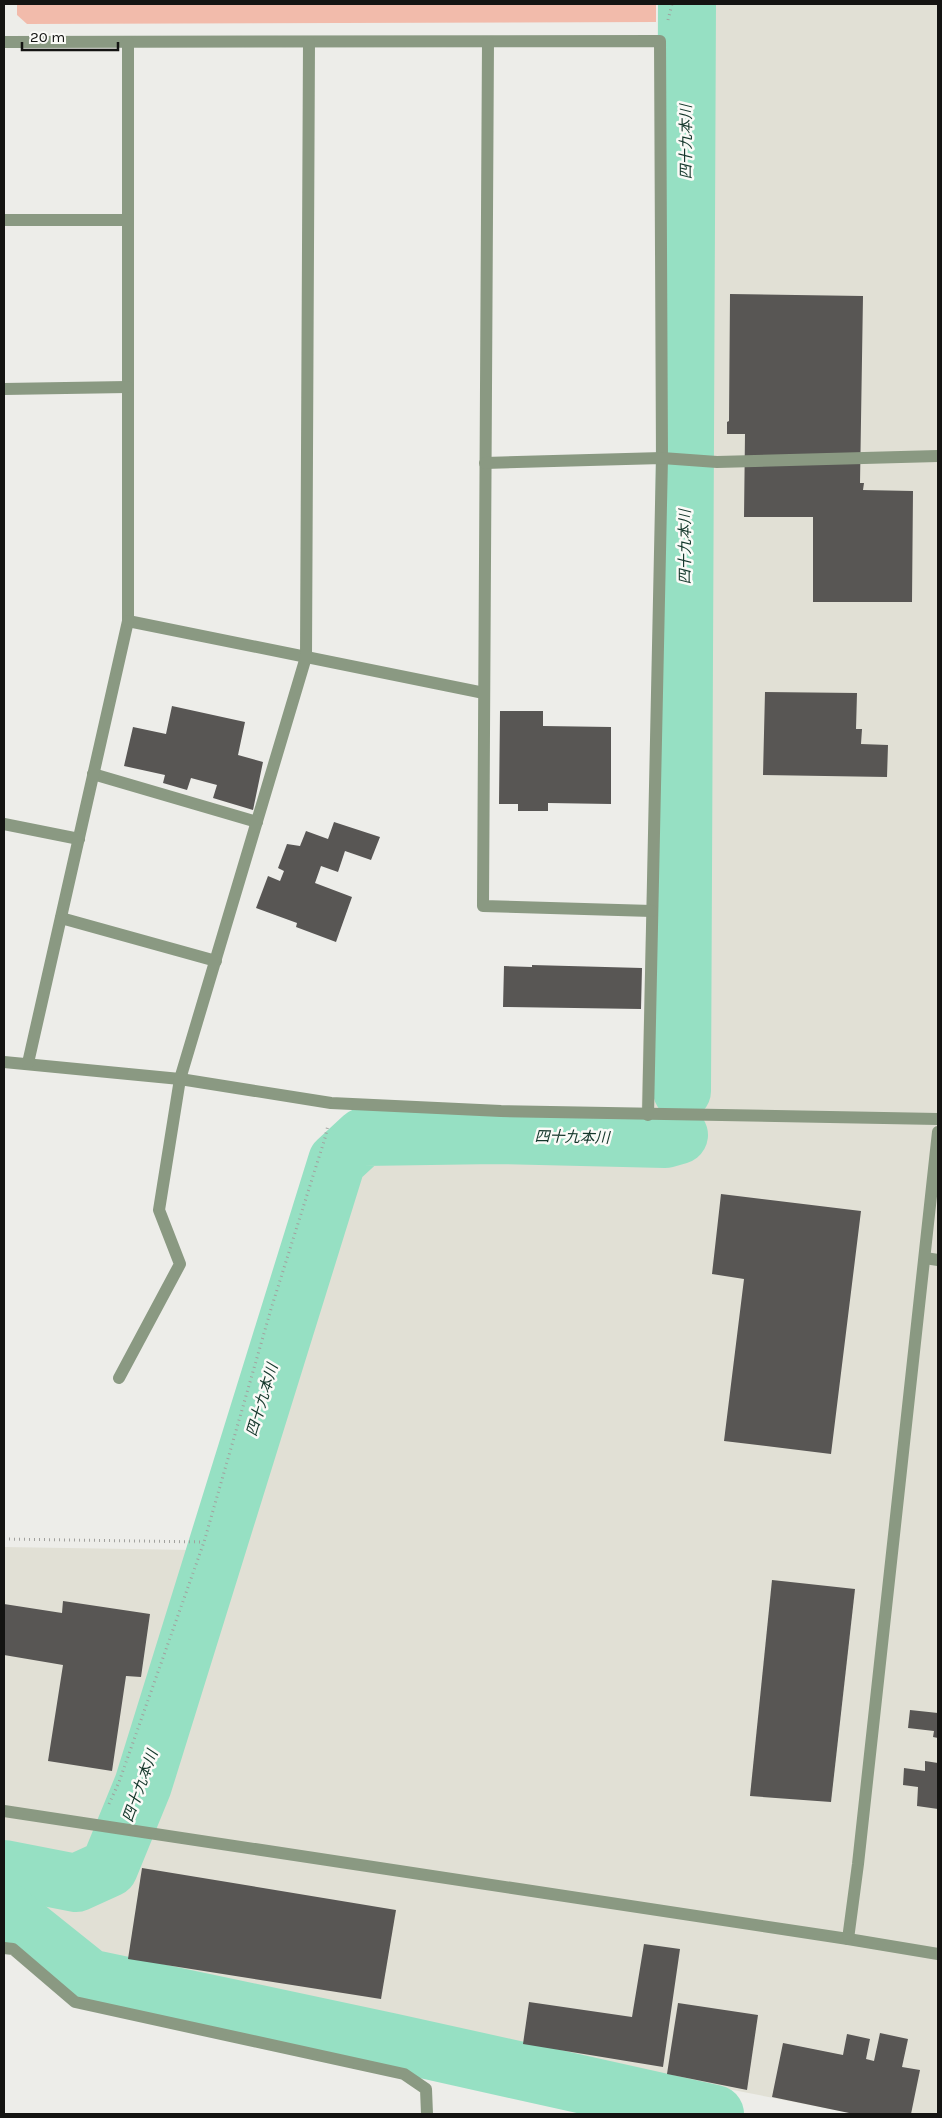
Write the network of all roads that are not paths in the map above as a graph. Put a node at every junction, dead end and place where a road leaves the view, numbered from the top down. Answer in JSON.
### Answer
{"nodes":[{"id":1,"x":4,"y":42,"type":"edge"},
{"id":2,"x":128,"y":42,"type":"junction"},
{"id":3,"x":309,"y":42,"type":"junction"},
{"id":4,"x":488,"y":42,"type":"junction"},
{"id":5,"x":4,"y":220,"type":"edge"},
{"id":6,"x":128,"y":220,"type":"junction"},
{"id":7,"x":128,"y":387,"type":"junction"},
{"id":8,"x":4,"y":389,"type":"edge"},
{"id":9,"x":938,"y":456,"type":"edge"},
{"id":10,"x":662,"y":458,"type":"junction"},
{"id":11,"x":485,"y":463,"type":"junction"},
{"id":12,"x":128,"y":620,"type":"junction"},
{"id":13,"x":306,"y":657,"type":"junction"},
{"id":14,"x":484,"y":693,"type":"junction"},
{"id":15,"x":94,"y":774,"type":"junction"},
{"id":16,"x":257,"y":822,"type":"junction"},
{"id":17,"x":4,"y":824,"type":"edge"},
{"id":18,"x":79,"y":839,"type":"junction"},
{"id":19,"x":652,"y":911,"type":"junction"},
{"id":20,"x":61,"y":918,"type":"junction"},
{"id":21,"x":216,"y":961,"type":"junction"},
{"id":22,"x":4,"y":1062,"type":"edge"},
{"id":23,"x":28,"y":1063,"type":"junction"},
{"id":24,"x":180,"y":1079,"type":"junction"},
{"id":25,"x":648,"y":1115,"type":"junction"},
{"id":26,"x":938,"y":1119,"type":"edge"},
{"id":27,"x":938,"y":1132,"type":"edge"},
{"id":28,"x":924,"y":1258,"type":"junction"},
{"id":29,"x":938,"y":1260,"type":"edge"},
{"id":30,"x":119,"y":1378,"type":"dead end"},
{"id":31,"x":4,"y":1811,"type":"edge"},
{"id":32,"x":848,"y":1938,"type":"junction"},
{"id":33,"x":4,"y":1948,"type":"edge"},
{"id":34,"x":938,"y":1954,"type":"edge"},
{"id":35,"x":427,"y":2114,"type":"edge"}],
"edges":[{"from":1,"to":2,"type":"street"},
{"from":2,"to":3,"type":"street"},
{"from":2,"to":6,"type":"street"},
{"from":3,"to":4,"type":"street"},
{"from":3,"to":13,"type":"street"},
{"from":4,"to":10,"type":"street"},
{"from":4,"to":11,"type":"street"},
{"from":5,"to":6,"type":"street"},
{"from":6,"to":7,"type":"street"},
{"from":7,"to":8,"type":"street"},
{"from":7,"to":12,"type":"street"},
{"from":9,"to":10,"type":"street"},
{"from":10,"to":11,"type":"street"},
{"from":10,"to":19,"type":"street"},
{"from":11,"to":14,"type":"street"},
{"from":12,"to":13,"type":"street"},
{"from":12,"to":15,"type":"street"},
{"from":13,"to":14,"type":"street"},
{"from":13,"to":16,"type":"street"},
{"from":14,"to":19,"type":"street"},
{"from":15,"to":16,"type":"street"},
{"from":15,"to":18,"type":"street"},
{"from":16,"to":21,"type":"street"},
{"from":17,"to":18,"type":"street"},
{"from":18,"to":20,"type":"street"},
{"from":19,"to":25,"type":"street"},
{"from":20,"to":21,"type":"street"},
{"from":20,"to":23,"type":"street"},
{"from":21,"to":24,"type":"street"},
{"from":22,"to":23,"type":"street"},
{"from":23,"to":24,"type":"street"},
{"from":24,"to":25,"type":"street"},
{"from":24,"to":30,"type":"street"},
{"from":25,"to":26,"type":"street"},
{"from":27,"to":28,"type":"street"},
{"from":28,"to":29,"type":"street"},
{"from":28,"to":32,"type":"street"},
{"from":31,"to":32,"type":"street"},
{"from":32,"to":34,"type":"street"},
{"from":33,"to":35,"type":"street"}]}
